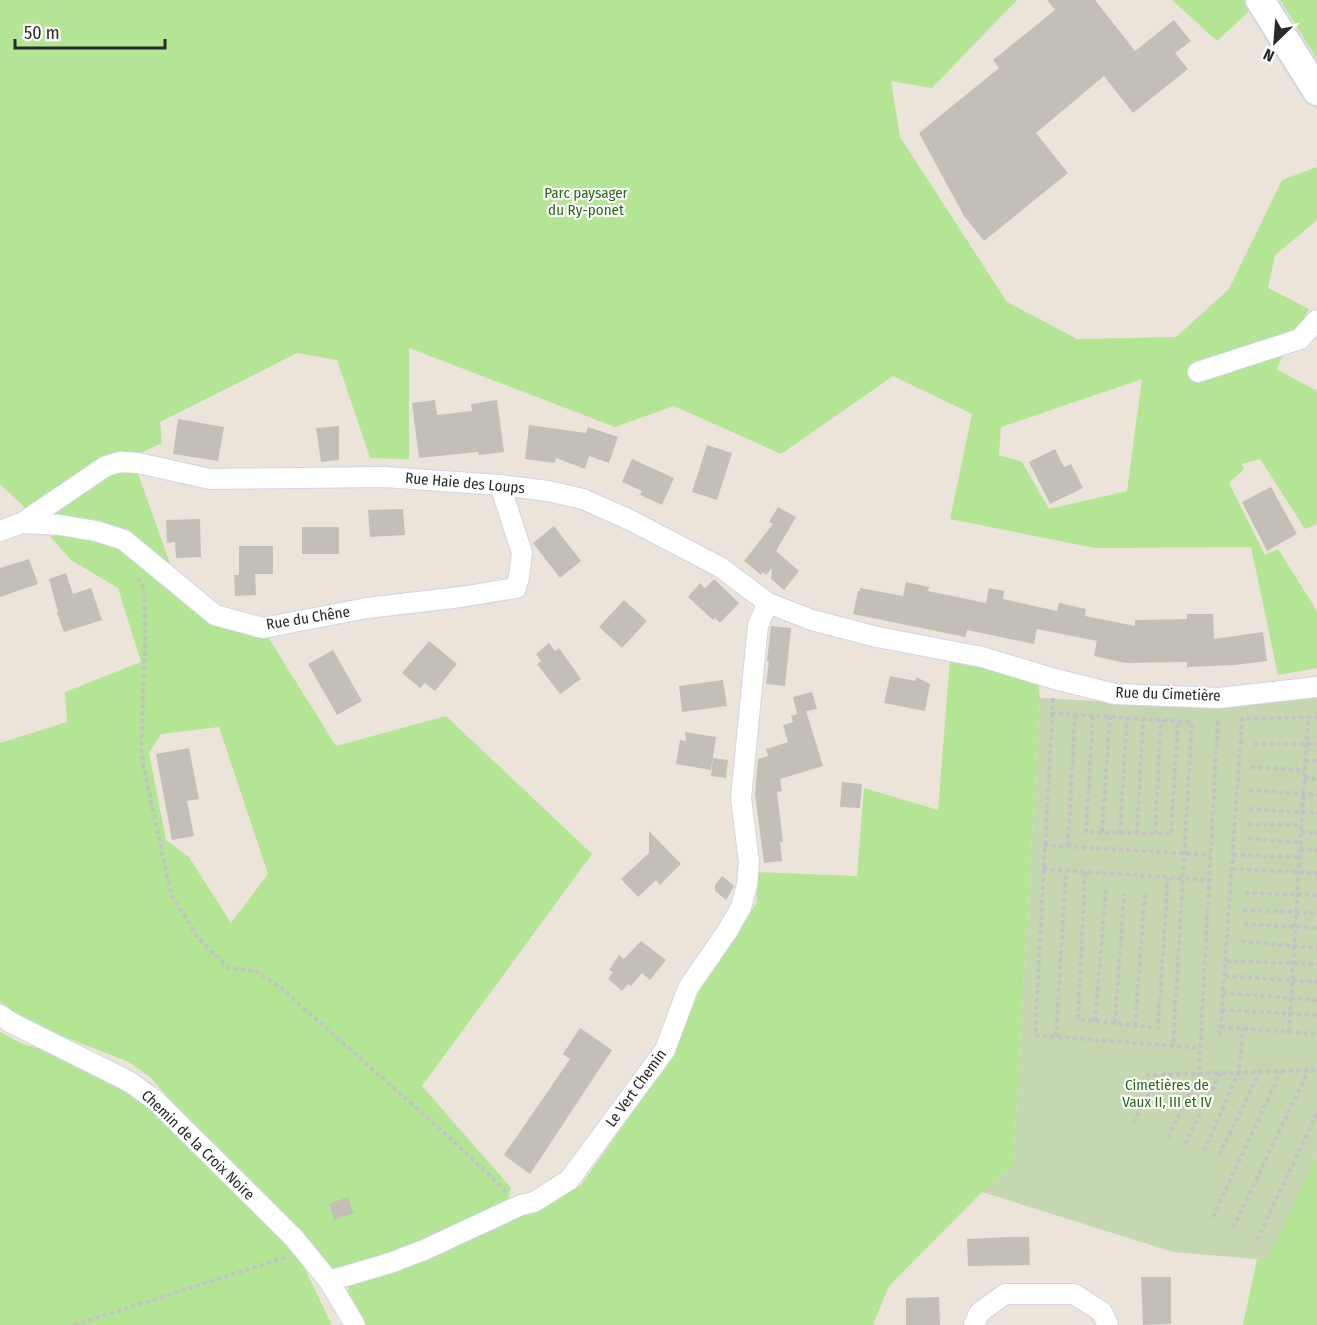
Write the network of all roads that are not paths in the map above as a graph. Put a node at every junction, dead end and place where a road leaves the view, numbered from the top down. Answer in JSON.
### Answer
{"nodes":[{"id":1,"x":1260,"y":0,"type":"edge"},
{"id":2,"x":1317,"y":91,"type":"edge"},
{"id":3,"x":1317,"y":320,"type":"edge"},
{"id":4,"x":1198,"y":372,"type":"dead end"},
{"id":5,"x":500,"y":485,"type":"junction"},
{"id":6,"x":22,"y":523,"type":"junction"},
{"id":7,"x":0,"y":531,"type":"edge"},
{"id":8,"x":768,"y":603,"type":"junction"},
{"id":9,"x":916,"y":644,"type":"joint"},
{"id":10,"x":1317,"y":687,"type":"edge"},
{"id":11,"x":0,"y":1015,"type":"edge"},
{"id":12,"x":329,"y":1281,"type":"junction"},
{"id":13,"x":355,"y":1325,"type":"edge"},
{"id":14,"x":974,"y":1325,"type":"edge"},
{"id":15,"x":1108,"y":1325,"type":"edge"}],
"edges":[{"from":1,"to":2,"type":"main road"},
{"from":3,"to":4,"type":"street"},
{"from":5,"to":6,"type":"street","name":"Rue Haie des Loups"},
{"from":5,"to":6,"type":"street","name":"Rue du Chêne"},
{"from":5,"to":8,"type":"street","name":"Rue Haie des Loups"},
{"from":6,"to":7,"type":"street","name":"Rue Haie des Loups"},
{"from":8,"to":9,"type":"street","name":"Rue Haie des Loups"},
{"from":8,"to":12,"type":"street","name":"Le Vert Chemin"},
{"from":9,"to":10,"type":"street","name":"Rue du Cimetière"},
{"from":11,"to":12,"type":"street","name":"Chemin de la Croix Noire"},
{"from":12,"to":13,"type":"street","name":"Chemin de la Croix Noire"},
{"from":14,"to":15,"type":"street"}]}
